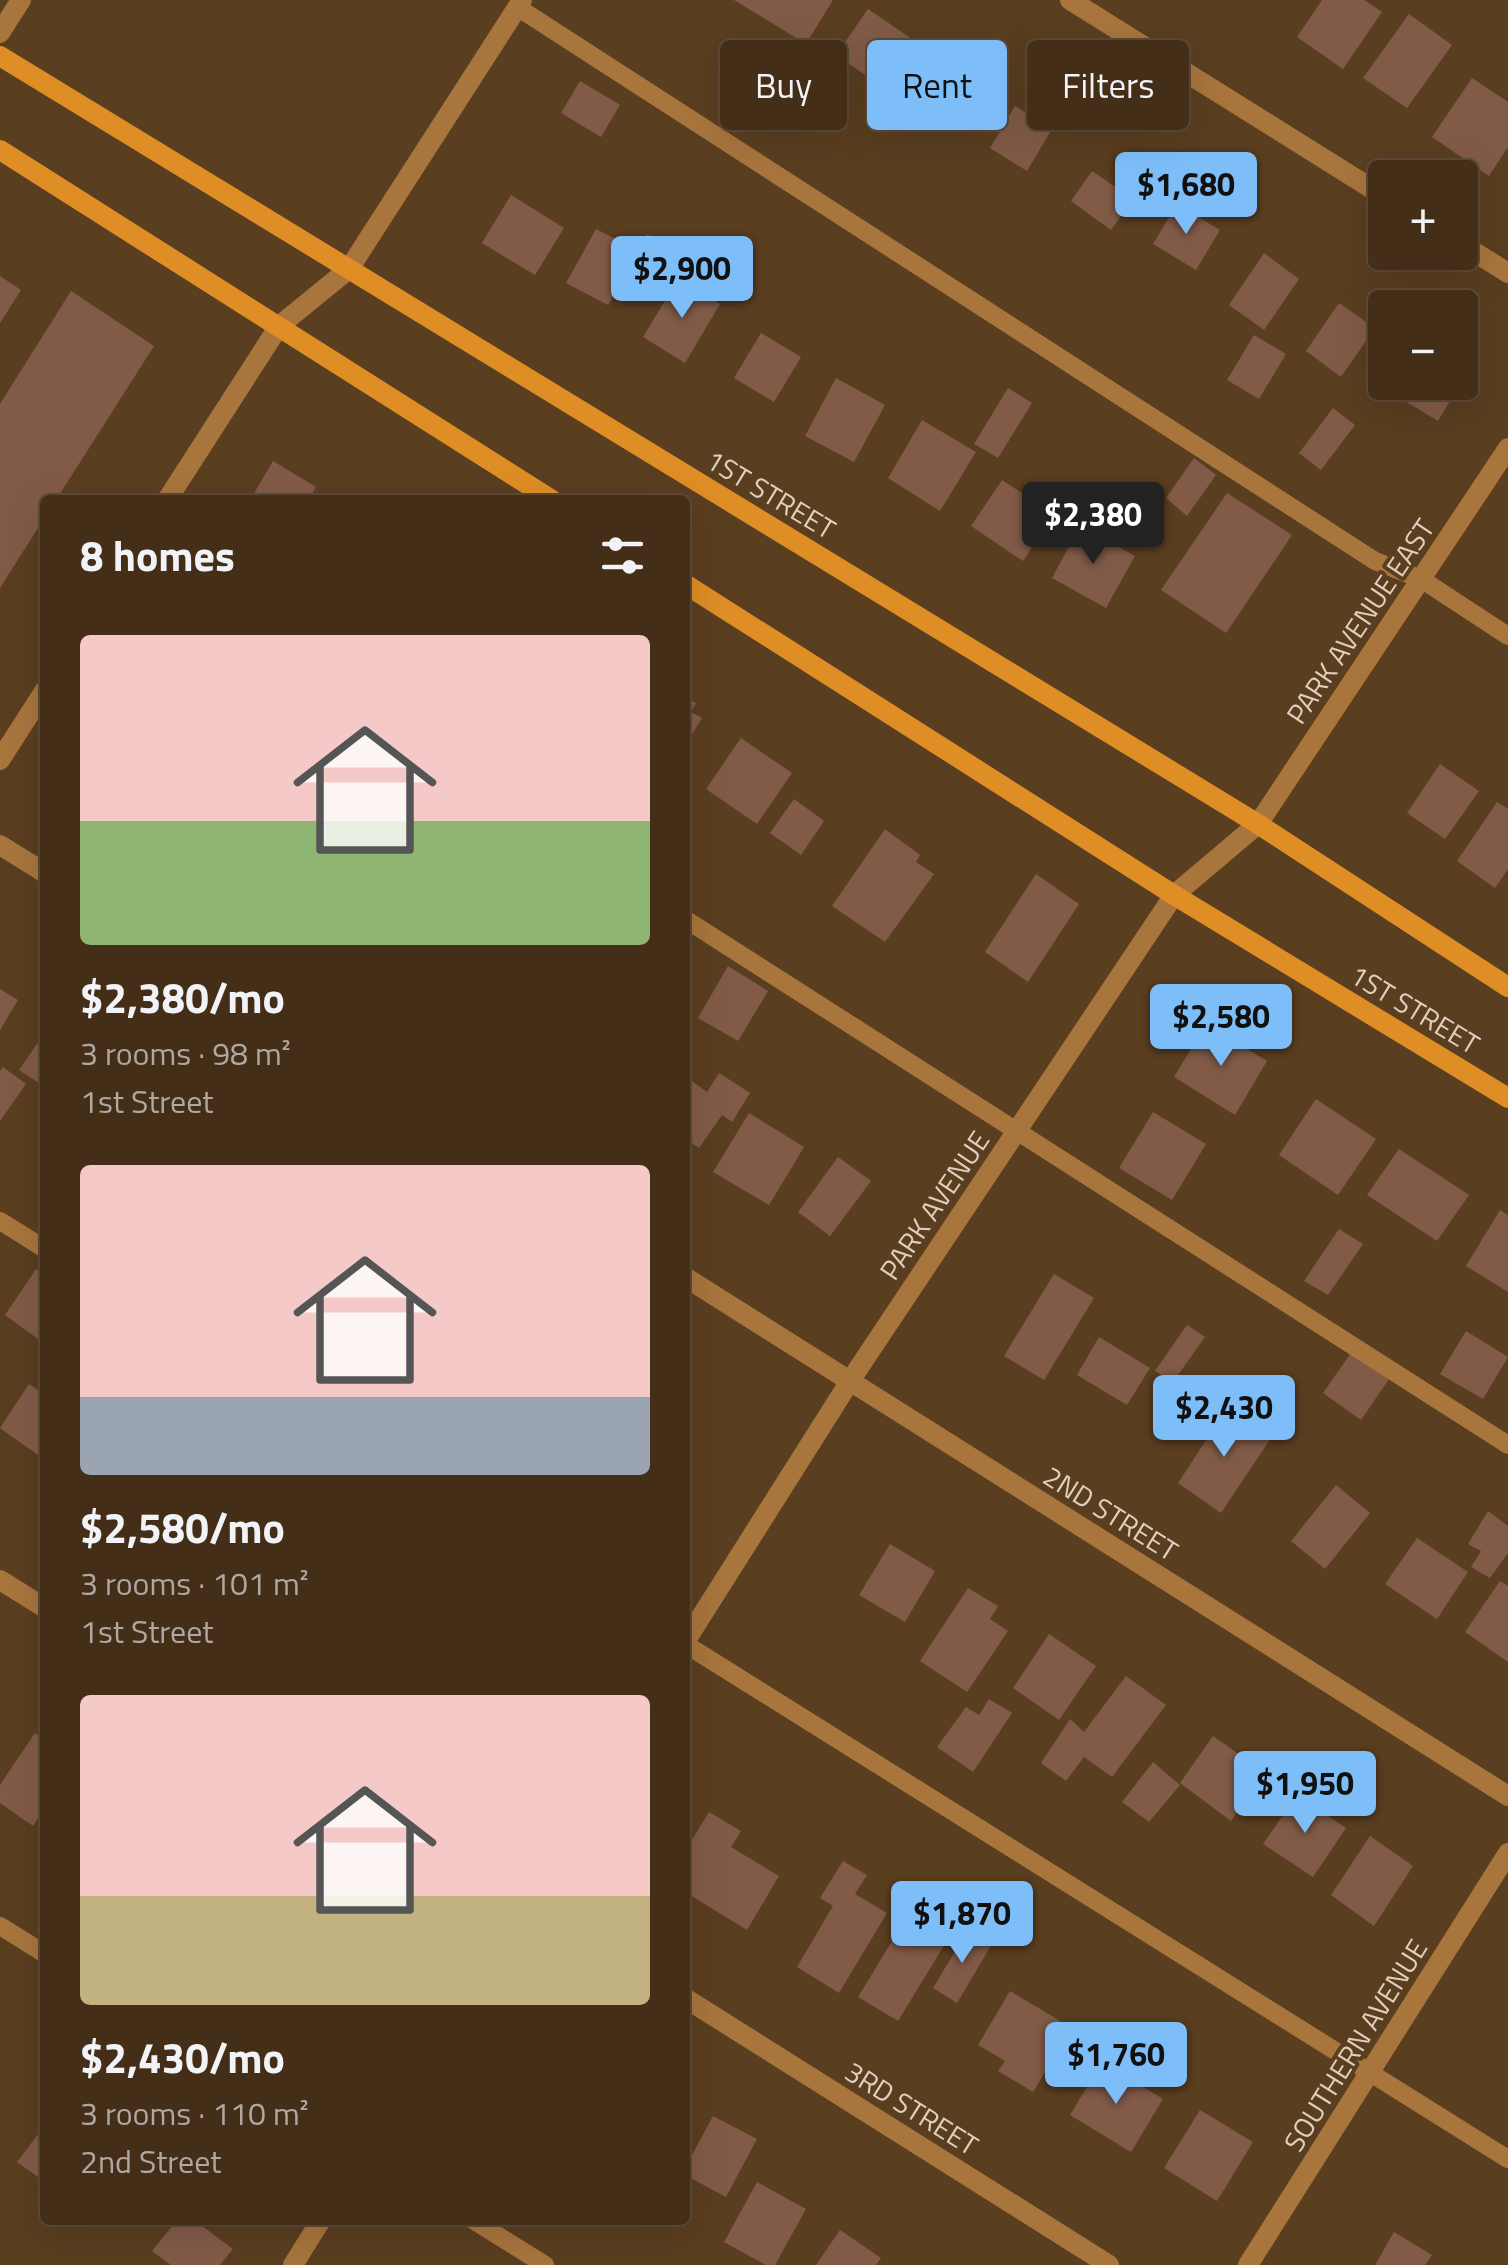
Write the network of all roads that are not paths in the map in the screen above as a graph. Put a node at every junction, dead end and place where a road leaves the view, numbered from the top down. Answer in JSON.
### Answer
{"nodes":[{"id":1,"x":21,"y":0,"type":"edge"},
{"id":2,"x":1070,"y":0,"type":"edge"},
{"id":3,"x":520,"y":4,"type":"edge"},
{"id":4,"x":0,"y":33,"type":"edge"},
{"id":5,"x":0,"y":56,"type":"edge"},
{"id":6,"x":0,"y":150,"type":"edge"},
{"id":7,"x":1368,"y":185,"type":"edge"},
{"id":8,"x":1478,"y":255,"type":"edge"},
{"id":9,"x":349,"y":269,"type":"junction"},
{"id":10,"x":1508,"y":273,"type":"edge"},
{"id":11,"x":279,"y":326,"type":"junction"},
{"id":12,"x":1508,"y":448,"type":"edge"},
{"id":13,"x":170,"y":495,"type":"edge"},
{"id":14,"x":544,"y":495,"type":"edge"},
{"id":15,"x":1421,"y":579,"type":"junction"},
{"id":16,"x":690,"y":587,"type":"edge"},
{"id":17,"x":1508,"y":636,"type":"edge"},
{"id":18,"x":40,"y":698,"type":"edge"},
{"id":19,"x":0,"y":760,"type":"edge"},
{"id":20,"x":1258,"y":824,"type":"junction"},
{"id":21,"x":0,"y":845,"type":"edge"},
{"id":22,"x":40,"y":870,"type":"edge"},
{"id":23,"x":1174,"y":895,"type":"junction"},
{"id":24,"x":690,"y":922,"type":"edge"},
{"id":25,"x":1508,"y":987,"type":"edge"},
{"id":26,"x":1508,"y":1098,"type":"edge"},
{"id":27,"x":1018,"y":1129,"type":"junction"},
{"id":28,"x":0,"y":1221,"type":"edge"},
{"id":29,"x":40,"y":1246,"type":"edge"},
{"id":30,"x":690,"y":1280,"type":"edge"},
{"id":31,"x":850,"y":1382,"type":"junction"},
{"id":32,"x":1508,"y":1445,"type":"edge"},
{"id":33,"x":0,"y":1580,"type":"edge"},
{"id":34,"x":40,"y":1605,"type":"edge"},
{"id":35,"x":690,"y":1635,"type":"edge"},
{"id":36,"x":690,"y":1646,"type":"edge"},
{"id":37,"x":1508,"y":1796,"type":"edge"},
{"id":38,"x":1508,"y":1853,"type":"edge"},
{"id":39,"x":0,"y":1926,"type":"edge"},
{"id":40,"x":40,"y":1951,"type":"edge"},
{"id":41,"x":690,"y":2001,"type":"edge"},
{"id":42,"x":1370,"y":2072,"type":"junction"},
{"id":43,"x":1508,"y":2158,"type":"edge"},
{"id":44,"x":318,"y":2225,"type":"edge"},
{"id":45,"x":481,"y":2225,"type":"edge"},
{"id":46,"x":293,"y":2265,"type":"edge"},
{"id":47,"x":545,"y":2265,"type":"edge"},
{"id":48,"x":1110,"y":2265,"type":"edge"},
{"id":49,"x":1248,"y":2265,"type":"edge"}],
"edges":[{"from":1,"to":4,"type":"street"},
{"from":2,"to":7,"type":"street"},
{"from":3,"to":9,"type":"street"},
{"from":3,"to":15,"type":"lane"},
{"from":5,"to":9,"type":"main road","name":"1ST STREET"},
{"from":6,"to":11,"type":"main road"},
{"from":8,"to":10,"type":"street"},
{"from":9,"to":11,"type":"street"},
{"from":9,"to":20,"type":"main road","name":"1ST STREET"},
{"from":11,"to":13,"type":"street"},
{"from":11,"to":14,"type":"main road"},
{"from":12,"to":15,"type":"street","name":"PARK AVENUE EAST"},
{"from":15,"to":17,"type":"lane"},
{"from":15,"to":20,"type":"street","name":"PARK AVENUE EAST"},
{"from":16,"to":23,"type":"main road","name":"1ST STREET"},
{"from":18,"to":19,"type":"street"},
{"from":20,"to":23,"type":"street","name":"PARK AVENUE"},
{"from":20,"to":25,"type":"main road","name":"1ST STREET"},
{"from":21,"to":22,"type":"street"},
{"from":23,"to":26,"type":"main road","name":"1ST STREET"},
{"from":23,"to":27,"type":"street","name":"PARK AVENUE"},
{"from":24,"to":27,"type":"lane"},
{"from":27,"to":31,"type":"street","name":"PARK AVENUE"},
{"from":27,"to":32,"type":"lane"},
{"from":28,"to":29,"type":"lane"},
{"from":30,"to":31,"type":"street","name":"2ND STREET"},
{"from":31,"to":35,"type":"street","name":"PARK AVENUE"},
{"from":31,"to":37,"type":"street","name":"2ND STREET"},
{"from":33,"to":34,"type":"street"},
{"from":36,"to":42,"type":"lane"},
{"from":38,"to":42,"type":"street","name":"SOUTHERN AVENUE"},
{"from":39,"to":40,"type":"lane"},
{"from":41,"to":48,"type":"street","name":"3RD STREET"},
{"from":42,"to":43,"type":"lane"},
{"from":42,"to":49,"type":"street","name":"SOUTHERN AVENUE"},
{"from":44,"to":46,"type":"street"},
{"from":45,"to":47,"type":"lane"}]}
